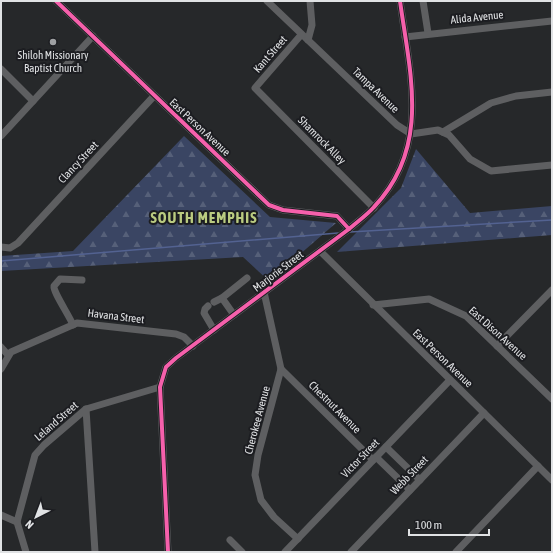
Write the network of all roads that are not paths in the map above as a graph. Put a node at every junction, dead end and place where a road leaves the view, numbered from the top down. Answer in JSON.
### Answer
{"nodes":[{"id":1,"x":56,"y":1,"type":"edge"},
{"id":2,"x":267,"y":1,"type":"edge"},
{"id":3,"x":310,"y":1,"type":"edge"},
{"id":4,"x":400,"y":1,"type":"edge"},
{"id":5,"x":423,"y":1,"type":"edge"},
{"id":6,"x":552,"y":21,"type":"edge"},
{"id":7,"x":428,"y":33,"type":"junction"},
{"id":8,"x":301,"y":35,"type":"junction"},
{"id":9,"x":92,"y":36,"type":"junction"},
{"id":10,"x":405,"y":37,"type":"junction"},
{"id":11,"x":308,"y":40,"type":"junction"},
{"id":12,"x":1,"y":69,"type":"edge"},
{"id":13,"x":255,"y":88,"type":"joint"},
{"id":14,"x":552,"y":92,"type":"edge"},
{"id":15,"x":154,"y":96,"type":"junction"},
{"id":16,"x":33,"y":101,"type":"junction"},
{"id":17,"x":443,"y":132,"type":"junction"},
{"id":18,"x":411,"y":134,"type":"junction"},
{"id":19,"x":1,"y":136,"type":"edge"},
{"id":20,"x":552,"y":165,"type":"edge"},
{"id":21,"x":374,"y":208,"type":"junction"},
{"id":22,"x":349,"y":229,"type":"junction"},
{"id":23,"x":1,"y":247,"type":"edge"},
{"id":24,"x":320,"y":251,"type":"junction"},
{"id":25,"x":247,"y":278,"type":"dead end"},
{"id":26,"x":82,"y":280,"type":"dead end"},
{"id":27,"x":552,"y":290,"type":"edge"},
{"id":28,"x":264,"y":292,"type":"junction"},
{"id":29,"x":222,"y":298,"type":"junction"},
{"id":30,"x":373,"y":305,"type":"junction"},
{"id":31,"x":234,"y":315,"type":"junction"},
{"id":32,"x":73,"y":325,"type":"junction"},
{"id":33,"x":214,"y":330,"type":"junction"},
{"id":34,"x":193,"y":346,"type":"junction"},
{"id":35,"x":497,"y":346,"type":"junction"},
{"id":36,"x":1,"y":347,"type":"edge"},
{"id":37,"x":8,"y":355,"type":"junction"},
{"id":38,"x":1,"y":369,"type":"edge"},
{"id":39,"x":281,"y":369,"type":"junction"},
{"id":40,"x":450,"y":380,"type":"junction"},
{"id":41,"x":160,"y":386,"type":"junction"},
{"id":42,"x":552,"y":399,"type":"edge"},
{"id":43,"x":86,"y":409,"type":"junction"},
{"id":44,"x":484,"y":414,"type":"junction"},
{"id":45,"x":386,"y":447,"type":"junction"},
{"id":46,"x":375,"y":459,"type":"junction"},
{"id":47,"x":538,"y":466,"type":"junction"},
{"id":48,"x":420,"y":480,"type":"junction"},
{"id":49,"x":552,"y":480,"type":"edge"},
{"id":50,"x":410,"y":490,"type":"junction"},
{"id":51,"x":1,"y":515,"type":"edge"},
{"id":52,"x":18,"y":522,"type":"junction"},
{"id":53,"x":230,"y":540,"type":"dead end"},
{"id":54,"x":298,"y":540,"type":"junction"},
{"id":55,"x":170,"y":550,"type":"edge"},
{"id":56,"x":26,"y":552,"type":"edge"},
{"id":57,"x":95,"y":552,"type":"edge"},
{"id":58,"x":242,"y":552,"type":"edge"},
{"id":59,"x":285,"y":552,"type":"edge"},
{"id":60,"x":350,"y":552,"type":"edge"},
{"id":61,"x":456,"y":552,"type":"edge"}],
"edges":[{"from":1,"to":9,"type":"street","name":"East Person Avenue"},
{"from":2,"to":8,"type":"street","name":"Tampa Avenue"},
{"from":3,"to":11,"type":"street"},
{"from":4,"to":10,"type":"street","name":"Marjorie Street"},
{"from":5,"to":7,"type":"street"},
{"from":6,"to":7,"type":"street","name":"Alida Avenue"},
{"from":7,"to":10,"type":"street","name":"Alida Avenue"},
{"from":8,"to":11,"type":"street","name":"Tampa Avenue"},
{"from":8,"to":13,"type":"street","name":"Kant Street"},
{"from":9,"to":15,"type":"street","name":"East Person Avenue"},
{"from":9,"to":16,"type":"street"},
{"from":10,"to":18,"type":"street","name":"Marjorie Street"},
{"from":11,"to":18,"type":"street","name":"Tampa Avenue"},
{"from":12,"to":16,"type":"street"},
{"from":13,"to":21,"type":"street","name":"Shamrock Alley"},
{"from":14,"to":17,"type":"street"},
{"from":15,"to":22,"type":"street","name":"East Person Avenue"},
{"from":15,"to":23,"type":"street","name":"Clancy Street"},
{"from":16,"to":19,"type":"street"},
{"from":17,"to":18,"type":"street"},
{"from":17,"to":20,"type":"street"},
{"from":18,"to":21,"type":"street","name":"Marjorie Street"},
{"from":21,"to":22,"type":"street","name":"Marjorie Street"},
{"from":22,"to":24,"type":"street","name":"Marjorie Street"},
{"from":24,"to":28,"type":"street","name":"Marjorie Street"},
{"from":24,"to":30,"type":"street","name":"East Person Avenue"},
{"from":25,"to":29,"type":"street"},
{"from":26,"to":32,"type":"street"},
{"from":27,"to":35,"type":"street"},
{"from":28,"to":31,"type":"street","name":"Marjorie Street"},
{"from":28,"to":39,"type":"street","name":"Cherokee Avenue"},
{"from":29,"to":31,"type":"street"},
{"from":29,"to":33,"type":"street"},
{"from":30,"to":35,"type":"street","name":"East Dison Avenue"},
{"from":30,"to":40,"type":"street","name":"East Person Avenue"},
{"from":31,"to":33,"type":"street","name":"Marjorie Street"},
{"from":32,"to":34,"type":"street","name":"Havana Street"},
{"from":32,"to":37,"type":"street","name":"Havana Street"},
{"from":33,"to":34,"type":"street","name":"Marjorie Street"},
{"from":34,"to":41,"type":"street","name":"Marjorie Street"},
{"from":35,"to":42,"type":"street","name":"East Dison Avenue"},
{"from":36,"to":37,"type":"street"},
{"from":37,"to":38,"type":"street"},
{"from":39,"to":46,"type":"street","name":"Chestnut Avenue"},
{"from":39,"to":54,"type":"street","name":"Cherokee Avenue"},
{"from":40,"to":44,"type":"street","name":"East Person Avenue"},
{"from":40,"to":45,"type":"street","name":"Victor Street"},
{"from":41,"to":43,"type":"street","name":"Leland Street"},
{"from":41,"to":55,"type":"street","name":"Marjorie Street"},
{"from":43,"to":52,"type":"street","name":"Leland Street"},
{"from":43,"to":57,"type":"street"},
{"from":44,"to":47,"type":"street","name":"East Person Avenue"},
{"from":44,"to":48,"type":"street","name":"Webb Street"},
{"from":45,"to":46,"type":"street","name":"Victor Street"},
{"from":45,"to":48,"type":"street"},
{"from":46,"to":50,"type":"street","name":"Chestnut Avenue"},
{"from":46,"to":54,"type":"street","name":"Victor Street"},
{"from":47,"to":49,"type":"street","name":"East Person Avenue"},
{"from":47,"to":61,"type":"street"},
{"from":48,"to":50,"type":"street","name":"Webb Street"},
{"from":50,"to":60,"type":"street","name":"Webb Street"},
{"from":51,"to":52,"type":"street"},
{"from":52,"to":56,"type":"street"},
{"from":53,"to":58,"type":"street"},
{"from":54,"to":59,"type":"street","name":"Victor Street"}]}
